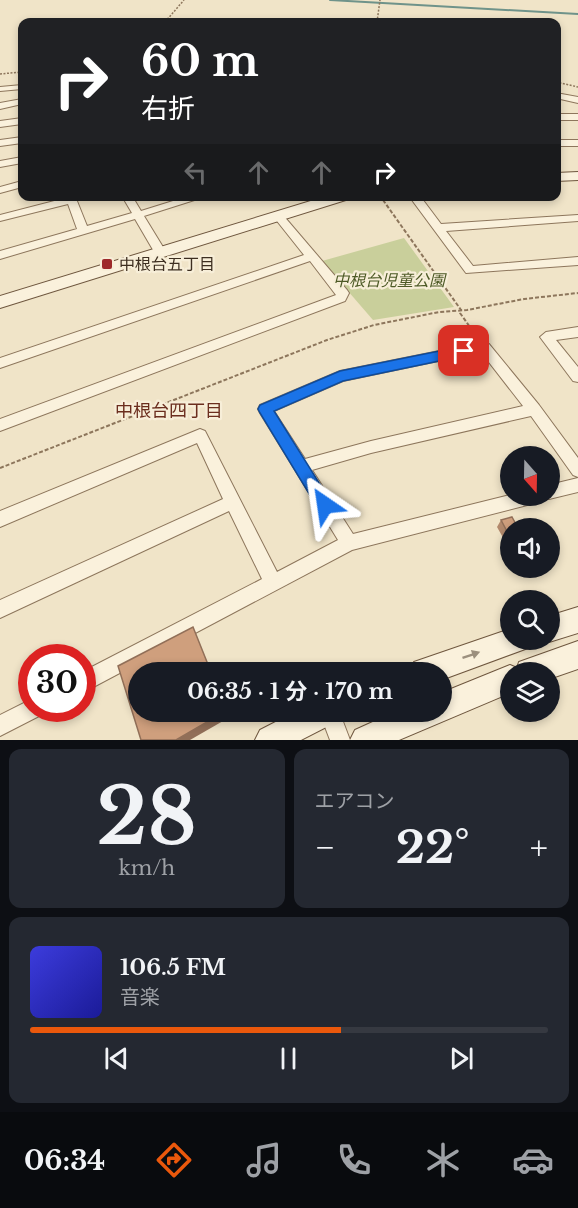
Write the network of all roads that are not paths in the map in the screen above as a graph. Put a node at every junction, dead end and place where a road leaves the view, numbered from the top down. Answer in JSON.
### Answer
{"nodes":[{"id":1,"x":18,"y":87,"type":"edge"},
{"id":2,"x":0,"y":89,"type":"edge"},
{"id":3,"x":561,"y":96,"type":"edge"},
{"id":4,"x":578,"y":100,"type":"edge"},
{"id":5,"x":18,"y":103,"type":"edge"},
{"id":6,"x":0,"y":106,"type":"edge"},
{"id":7,"x":561,"y":117,"type":"edge"},
{"id":8,"x":578,"y":117,"type":"edge"},
{"id":9,"x":18,"y":122,"type":"edge"},
{"id":10,"x":0,"y":124,"type":"edge"},
{"id":11,"x":18,"y":140,"type":"edge"},
{"id":12,"x":0,"y":142,"type":"edge"},
{"id":13,"x":561,"y":143,"type":"edge"},
{"id":14,"x":578,"y":143,"type":"edge"},
{"id":15,"x":18,"y":161,"type":"edge"},
{"id":16,"x":0,"y":164,"type":"edge"},
{"id":17,"x":578,"y":176,"type":"edge"},
{"id":18,"x":561,"y":177,"type":"edge"},
{"id":19,"x":18,"y":185,"type":"edge"},
{"id":20,"x":0,"y":190,"type":"edge"},
{"id":21,"x":60,"y":201,"type":"edge"},
{"id":22,"x":71,"y":201,"type":"edge"},
{"id":23,"x":130,"y":201,"type":"edge"},
{"id":24,"x":185,"y":201,"type":"edge"},
{"id":25,"x":328,"y":201,"type":"edge"},
{"id":26,"x":418,"y":201,"type":"edge"},
{"id":27,"x":138,"y":215,"type":"junction"},
{"id":28,"x":278,"y":216,"type":"junction"},
{"id":29,"x":0,"y":218,"type":"edge"},
{"id":30,"x":578,"y":219,"type":"edge"},
{"id":31,"x":438,"y":228,"type":"junction"},
{"id":32,"x":83,"y":231,"type":"junction"},
{"id":33,"x":160,"y":252,"type":"junction"},
{"id":34,"x":0,"y":255,"type":"edge"},
{"id":35,"x":312,"y":256,"type":"junction"},
{"id":36,"x":578,"y":261,"type":"edge"},
{"id":37,"x":0,"y":303,"type":"edge"},
{"id":38,"x":578,"y":332,"type":"edge"},
{"id":39,"x":0,"y":363,"type":"edge"},
{"id":40,"x":578,"y":377,"type":"edge"},
{"id":41,"x":534,"y":409,"type":"junction"},
{"id":42,"x":0,"y":425,"type":"edge"},
{"id":43,"x":301,"y":467,"type":"junction"},
{"id":44,"x":578,"y":470,"type":"edge"},
{"id":45,"x":578,"y":485,"type":"edge"},
{"id":46,"x":560,"y":489,"type":"edge"},
{"id":47,"x":233,"y":502,"type":"junction"},
{"id":48,"x":500,"y":505,"type":"edge"},
{"id":49,"x":0,"y":519,"type":"edge"},
{"id":50,"x":349,"y":543,"type":"junction"},
{"id":51,"x":273,"y":583,"type":"junction"},
{"id":52,"x":0,"y":609,"type":"edge"},
{"id":53,"x":578,"y":620,"type":"edge"},
{"id":54,"x":560,"y":626,"type":"edge"},
{"id":55,"x":500,"y":646,"type":"edge"},
{"id":56,"x":578,"y":656,"type":"edge"},
{"id":57,"x":452,"y":662,"type":"edge"},
{"id":58,"x":560,"y":662,"type":"edge"},
{"id":59,"x":96,"y":675,"type":"edge"},
{"id":60,"x":500,"y":683,"type":"edge"},
{"id":61,"x":452,"y":703,"type":"edge"},
{"id":62,"x":18,"y":716,"type":"edge"},
{"id":63,"x":307,"y":722,"type":"edge"},
{"id":64,"x":333,"y":722,"type":"edge"},
{"id":65,"x":406,"y":722,"type":"edge"},
{"id":66,"x":0,"y":726,"type":"edge"},
{"id":67,"x":270,"y":740,"type":"edge"},
{"id":68,"x":340,"y":740,"type":"edge"},
{"id":69,"x":365,"y":740,"type":"edge"}],
"edges":[{"from":1,"to":2,"type":"street"},
{"from":3,"to":4,"type":"street"},
{"from":5,"to":6,"type":"street"},
{"from":7,"to":8,"type":"street"},
{"from":9,"to":10,"type":"street"},
{"from":11,"to":12,"type":"street"},
{"from":13,"to":14,"type":"street"},
{"from":15,"to":16,"type":"street"},
{"from":17,"to":18,"type":"street"},
{"from":19,"to":20,"type":"street"},
{"from":21,"to":29,"type":"street"},
{"from":22,"to":32,"type":"street"},
{"from":23,"to":27,"type":"street"},
{"from":24,"to":27,"type":"street"},
{"from":25,"to":28,"type":"street"},
{"from":26,"to":31,"type":"street"},
{"from":27,"to":32,"type":"street"},
{"from":27,"to":33,"type":"street"},
{"from":28,"to":33,"type":"street"},
{"from":28,"to":35,"type":"street"},
{"from":30,"to":31,"type":"street"},
{"from":31,"to":36,"type":"street"},
{"from":32,"to":34,"type":"street"},
{"from":33,"to":37,"type":"street"},
{"from":35,"to":39,"type":"street"},
{"from":35,"to":42,"type":"street"},
{"from":38,"to":40,"type":"street"},
{"from":41,"to":43,"type":"street"},
{"from":41,"to":43,"type":"street"},
{"from":41,"to":44,"type":"street"},
{"from":43,"to":50,"type":"street"},
{"from":45,"to":46,"type":"street"},
{"from":47,"to":49,"type":"street"},
{"from":47,"to":51,"type":"street"},
{"from":47,"to":52,"type":"street"},
{"from":48,"to":50,"type":"street"},
{"from":50,"to":51,"type":"street"},
{"from":51,"to":59,"type":"street"},
{"from":53,"to":54,"type":"street"},
{"from":57,"to":55,"type":"street","one_way":true},
{"from":56,"to":58,"type":"street"},
{"from":60,"to":61,"type":"street"},
{"from":62,"to":66,"type":"street"},
{"from":63,"to":67,"type":"street"},
{"from":64,"to":68,"type":"street"},
{"from":65,"to":69,"type":"street"}]}
